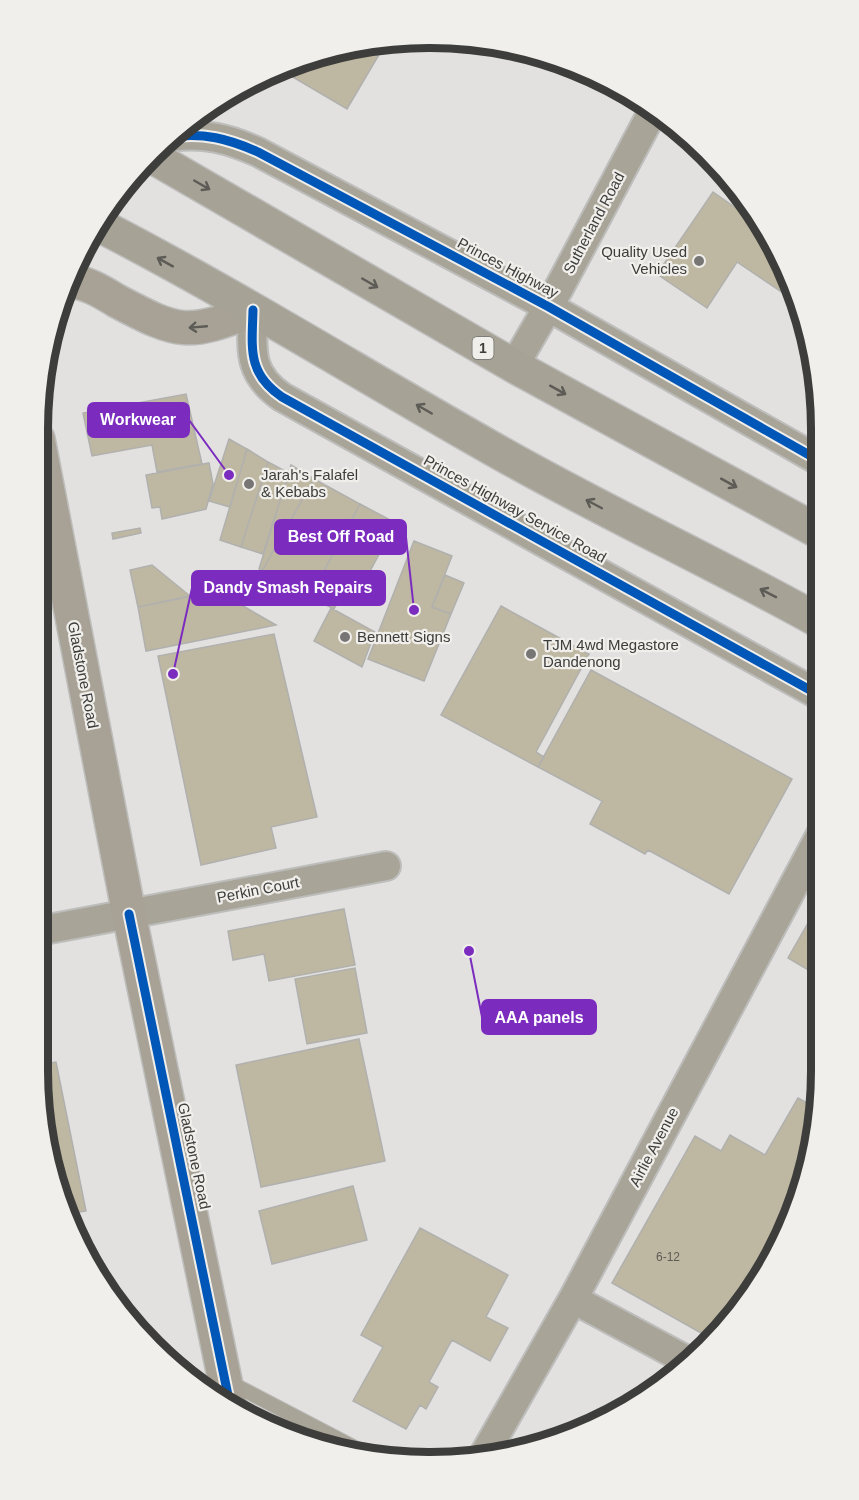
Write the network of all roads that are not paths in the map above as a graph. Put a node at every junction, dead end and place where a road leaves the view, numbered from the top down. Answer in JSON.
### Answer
{"nodes":[{"id":1,"x":649,"y":118,"type":"edge"},
{"id":2,"x":186,"y":137,"type":"edge"},
{"id":3,"x":159,"y":161,"type":"edge"},
{"id":4,"x":105,"y":229,"type":"edge"},
{"id":5,"x":78,"y":283,"type":"edge"},
{"id":6,"x":549,"y":307,"type":"junction"},
{"id":7,"x":253,"y":310,"type":"junction"},
{"id":8,"x":514,"y":366,"type":"junction"},
{"id":9,"x":811,"y":456,"type":"edge"},
{"id":10,"x":48,"y":491,"type":"edge"},
{"id":11,"x":811,"y":528,"type":"edge"},
{"id":12,"x":811,"y":617,"type":"edge"},
{"id":13,"x":811,"y":692,"type":"edge"},
{"id":14,"x":811,"y":853,"type":"edge"},
{"id":15,"x":387,"y":866,"type":"dead end"},
{"id":16,"x":129,"y":914,"type":"junction"},
{"id":17,"x":48,"y":929,"type":"edge"},
{"id":18,"x":573,"y":1299,"type":"junction"},
{"id":19,"x":681,"y":1357,"type":"edge"},
{"id":20,"x":228,"y":1393,"type":"edge"},
{"id":21,"x":336,"y":1440,"type":"edge"},
{"id":22,"x":488,"y":1448,"type":"edge"}],
"edges":[{"from":1,"to":6,"type":"street","name":"Sutherland Road"},
{"from":2,"to":6,"type":"street","name":"Princes Highway"},
{"from":3,"to":8,"type":"highway","number":"1","one_way":true},
{"from":7,"to":4,"type":"highway","one_way":true},
{"from":7,"to":5,"type":"main road","one_way":true},
{"from":6,"to":8,"type":"street","name":"Sutherland Road"},
{"from":6,"to":9,"type":"street","name":"Princes Highway"},
{"from":12,"to":7,"type":"highway","one_way":true},
{"from":7,"to":13,"type":"street","name":"Princes Highway Service Road"},
{"from":8,"to":11,"type":"highway","number":"1","one_way":true},
{"from":10,"to":16,"type":"main road","name":"Gladstone Road"},
{"from":14,"to":18,"type":"street","name":"Airlie Avenue"},
{"from":15,"to":16,"type":"street","name":"Perkin Court"},
{"from":16,"to":17,"type":"street","name":"Perkin Court"},
{"from":16,"to":20,"type":"main road","name":"Gladstone Road"},
{"from":18,"to":19,"type":"street"},
{"from":18,"to":22,"type":"street","name":"Airlie Avenue"},
{"from":20,"to":21,"type":"lane"}]}
